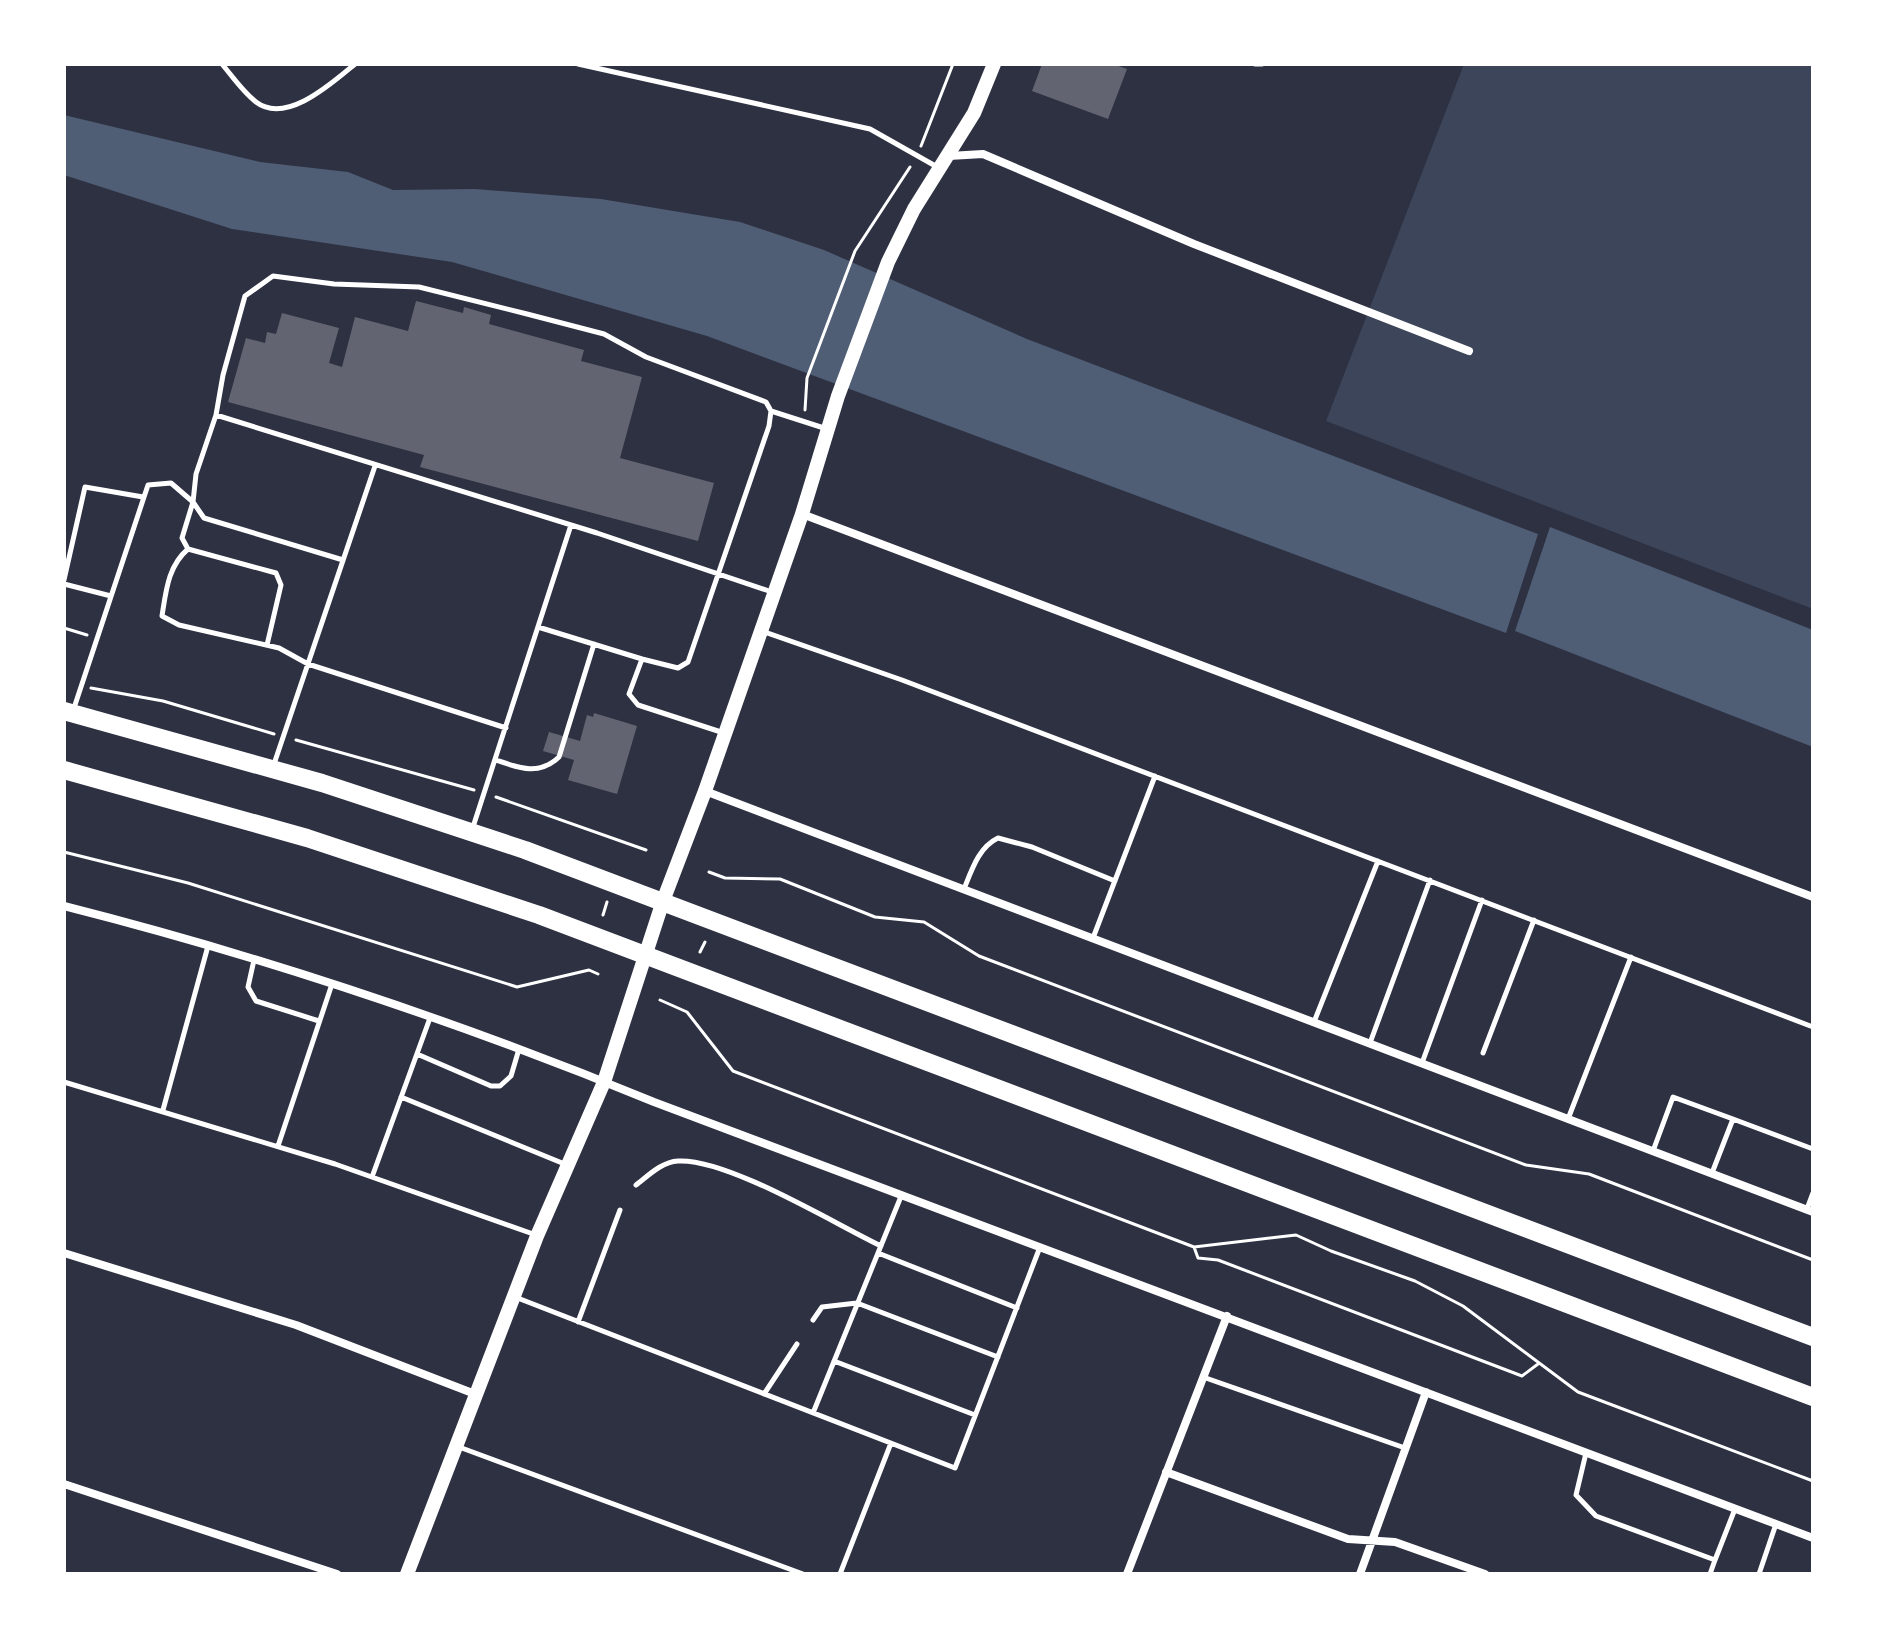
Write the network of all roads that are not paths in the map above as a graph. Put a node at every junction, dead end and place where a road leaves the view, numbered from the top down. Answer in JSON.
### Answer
{"nodes":[{"id":1,"x":222,"y":64,"type":"edge"},
{"id":2,"x":355,"y":64,"type":"edge"},
{"id":3,"x":578,"y":64,"type":"edge"},
{"id":4,"x":994,"y":64,"type":"edge"},
{"id":5,"x":1255,"y":64,"type":"edge"},
{"id":6,"x":1262,"y":64,"type":"edge"},
{"id":7,"x":949,"y":156,"type":"junction"},
{"id":8,"x":939,"y":168,"type":"junction"},
{"id":9,"x":1469,"y":351,"type":"dead end"},
{"id":10,"x":771,"y":411,"type":"junction"},
{"id":11,"x":216,"y":415,"type":"junction"},
{"id":12,"x":827,"y":429,"type":"junction"},
{"id":13,"x":375,"y":466,"type":"junction"},
{"id":14,"x":143,"y":497,"type":"junction"},
{"id":15,"x":193,"y":502,"type":"junction"},
{"id":16,"x":802,"y":514,"type":"junction"},
{"id":17,"x":571,"y":525,"type":"junction"},
{"id":18,"x":188,"y":549,"type":"junction"},
{"id":19,"x":343,"y":560,"type":"junction"},
{"id":20,"x":716,"y":573,"type":"junction"},
{"id":21,"x":64,"y":582,"type":"edge"},
{"id":22,"x":774,"y":593,"type":"junction"},
{"id":23,"x":111,"y":596,"type":"junction"},
{"id":24,"x":538,"y":627,"type":"junction"},
{"id":25,"x":761,"y":631,"type":"junction"},
{"id":26,"x":594,"y":644,"type":"junction"},
{"id":27,"x":267,"y":645,"type":"junction"},
{"id":28,"x":642,"y":659,"type":"junction"},
{"id":29,"x":308,"y":664,"type":"junction"},
{"id":30,"x":68,"y":712,"type":"edge"},
{"id":31,"x":506,"y":728,"type":"junction"},
{"id":32,"x":725,"y":733,"type":"junction"},
{"id":33,"x":496,"y":760,"type":"junction"},
{"id":34,"x":272,"y":768,"type":"junction"},
{"id":35,"x":64,"y":770,"type":"edge"},
{"id":36,"x":1155,"y":776,"type":"junction"},
{"id":37,"x":705,"y":791,"type":"junction"},
{"id":38,"x":471,"y":832,"type":"junction"},
{"id":39,"x":1378,"y":861,"type":"junction"},
{"id":40,"x":1430,"y":880,"type":"junction"},
{"id":41,"x":1115,"y":881,"type":"junction"},
{"id":42,"x":964,"y":890,"type":"junction"},
{"id":43,"x":1813,"y":897,"type":"edge"},
{"id":44,"x":1482,"y":900,"type":"junction"},
{"id":45,"x":663,"y":901,"type":"junction"},
{"id":46,"x":64,"y":906,"type":"edge"},
{"id":47,"x":1534,"y":920,"type":"junction"},
{"id":48,"x":1093,"y":938,"type":"junction"},
{"id":49,"x":208,"y":946,"type":"junction"},
{"id":50,"x":647,"y":956,"type":"junction"},
{"id":51,"x":1631,"y":957,"type":"junction"},
{"id":52,"x":254,"y":959,"type":"junction"},
{"id":53,"x":332,"y":984,"type":"junction"},
{"id":54,"x":430,"y":1017,"type":"junction"},
{"id":55,"x":319,"y":1021,"type":"junction"},
{"id":56,"x":1314,"y":1022,"type":"junction"},
{"id":57,"x":1813,"y":1027,"type":"edge"},
{"id":58,"x":1370,"y":1043,"type":"junction"},
{"id":59,"x":520,"y":1048,"type":"junction"},
{"id":60,"x":1483,"y":1053,"type":"dead end"},
{"id":61,"x":417,"y":1054,"type":"junction"},
{"id":62,"x":1422,"y":1063,"type":"junction"},
{"id":63,"x":64,"y":1082,"type":"edge"},
{"id":64,"x":604,"y":1082,"type":"junction"},
{"id":65,"x":401,"y":1097,"type":"junction"},
{"id":66,"x":163,"y":1110,"type":"junction"},
{"id":67,"x":1568,"y":1119,"type":"junction"},
{"id":68,"x":1733,"y":1119,"type":"junction"},
{"id":69,"x":278,"y":1146,"type":"junction"},
{"id":70,"x":1813,"y":1149,"type":"edge"},
{"id":71,"x":1653,"y":1151,"type":"junction"},
{"id":72,"x":568,"y":1166,"type":"junction"},
{"id":73,"x":1712,"y":1173,"type":"junction"},
{"id":74,"x":372,"y":1177,"type":"junction"},
{"id":75,"x":636,"y":1185,"type":"dead end"},
{"id":76,"x":902,"y":1193,"type":"junction"},
{"id":77,"x":1813,"y":1193,"type":"edge"},
{"id":78,"x":620,"y":1210,"type":"dead end"},
{"id":79,"x":1810,"y":1210,"type":"edge"},
{"id":80,"x":537,"y":1236,"type":"junction"},
{"id":81,"x":881,"y":1246,"type":"junction"},
{"id":82,"x":1040,"y":1246,"type":"junction"},
{"id":83,"x":64,"y":1253,"type":"edge"},
{"id":84,"x":878,"y":1253,"type":"junction"},
{"id":85,"x":513,"y":1296,"type":"junction"},
{"id":86,"x":857,"y":1303,"type":"junction"},
{"id":87,"x":1017,"y":1308,"type":"junction"},
{"id":88,"x":1227,"y":1316,"type":"junction"},
{"id":89,"x":813,"y":1320,"type":"dead end"},
{"id":90,"x":578,"y":1322,"type":"junction"},
{"id":91,"x":1813,"y":1337,"type":"edge"},
{"id":92,"x":797,"y":1344,"type":"dead end"},
{"id":93,"x":998,"y":1357,"type":"junction"},
{"id":94,"x":834,"y":1361,"type":"junction"},
{"id":95,"x":1202,"y":1377,"type":"junction"},
{"id":96,"x":1426,"y":1392,"type":"junction"},
{"id":97,"x":475,"y":1394,"type":"junction"},
{"id":98,"x":764,"y":1394,"type":"junction"},
{"id":99,"x":1813,"y":1397,"type":"edge"},
{"id":100,"x":813,"y":1413,"type":"junction"},
{"id":101,"x":975,"y":1415,"type":"junction"},
{"id":102,"x":891,"y":1443,"type":"junction"},
{"id":103,"x":456,"y":1446,"type":"junction"},
{"id":104,"x":1407,"y":1448,"type":"junction"},
{"id":105,"x":1586,"y":1453,"type":"junction"},
{"id":106,"x":1166,"y":1472,"type":"junction"},
{"id":107,"x":64,"y":1484,"type":"edge"},
{"id":108,"x":1735,"y":1509,"type":"junction"},
{"id":109,"x":1776,"y":1524,"type":"junction"},
{"id":110,"x":1813,"y":1538,"type":"edge"},
{"id":111,"x":1373,"y":1540,"type":"junction"},
{"id":112,"x":1715,"y":1560,"type":"junction"},
{"id":113,"x":337,"y":1574,"type":"edge"},
{"id":114,"x":407,"y":1574,"type":"edge"},
{"id":115,"x":803,"y":1574,"type":"edge"},
{"id":116,"x":840,"y":1574,"type":"edge"},
{"id":117,"x":1127,"y":1574,"type":"edge"},
{"id":118,"x":1360,"y":1574,"type":"edge"},
{"id":119,"x":1485,"y":1574,"type":"edge"},
{"id":120,"x":1710,"y":1574,"type":"edge"},
{"id":121,"x":1759,"y":1574,"type":"edge"}],
"edges":[{"from":1,"to":2,"type":"lane"},
{"from":3,"to":8,"type":"lane"},
{"from":4,"to":7,"type":"street"},
{"from":5,"to":6,"type":"lane"},
{"from":7,"to":8,"type":"street"},
{"from":7,"to":9,"type":"street"},
{"from":8,"to":12,"type":"street"},
{"from":10,"to":11,"type":"lane"},
{"from":10,"to":12,"type":"lane"},
{"from":10,"to":20,"type":"lane"},
{"from":11,"to":13,"type":"lane"},
{"from":11,"to":15,"type":"lane"},
{"from":12,"to":16,"type":"street"},
{"from":13,"to":17,"type":"lane"},
{"from":13,"to":19,"type":"lane"},
{"from":14,"to":15,"type":"lane"},
{"from":14,"to":21,"type":"lane"},
{"from":14,"to":23,"type":"lane"},
{"from":15,"to":18,"type":"lane"},
{"from":15,"to":19,"type":"lane"},
{"from":16,"to":22,"type":"street"},
{"from":16,"to":43,"type":"street"},
{"from":17,"to":20,"type":"lane"},
{"from":17,"to":24,"type":"lane"},
{"from":18,"to":27,"type":"lane"},
{"from":18,"to":27,"type":"lane"},
{"from":19,"to":29,"type":"lane"},
{"from":20,"to":22,"type":"lane"},
{"from":20,"to":28,"type":"lane"},
{"from":21,"to":23,"type":"lane"},
{"from":22,"to":25,"type":"street"},
{"from":23,"to":30,"type":"lane"},
{"from":24,"to":26,"type":"lane"},
{"from":24,"to":31,"type":"lane"},
{"from":25,"to":32,"type":"street"},
{"from":25,"to":36,"type":"lane"},
{"from":26,"to":28,"type":"lane"},
{"from":26,"to":33,"type":"lane"},
{"from":27,"to":29,"type":"lane"},
{"from":28,"to":32,"type":"lane"},
{"from":29,"to":31,"type":"lane"},
{"from":29,"to":34,"type":"lane"},
{"from":30,"to":34,"type":"main road"},
{"from":31,"to":33,"type":"lane"},
{"from":32,"to":37,"type":"street"},
{"from":33,"to":38,"type":"lane"},
{"from":34,"to":38,"type":"main road"},
{"from":35,"to":50,"type":"main road"},
{"from":36,"to":39,"type":"lane"},
{"from":36,"to":41,"type":"lane"},
{"from":37,"to":42,"type":"street"},
{"from":37,"to":45,"type":"street"},
{"from":38,"to":45,"type":"main road"},
{"from":39,"to":40,"type":"lane"},
{"from":39,"to":56,"type":"lane"},
{"from":40,"to":44,"type":"lane"},
{"from":40,"to":58,"type":"lane"},
{"from":41,"to":42,"type":"lane"},
{"from":41,"to":48,"type":"lane"},
{"from":42,"to":48,"type":"street"},
{"from":44,"to":47,"type":"lane"},
{"from":44,"to":62,"type":"lane"},
{"from":45,"to":50,"type":"street"},
{"from":45,"to":91,"type":"main road"},
{"from":46,"to":49,"type":"street"},
{"from":47,"to":51,"type":"lane"},
{"from":47,"to":60,"type":"lane"},
{"from":48,"to":56,"type":"street"},
{"from":49,"to":52,"type":"street"},
{"from":49,"to":66,"type":"lane"},
{"from":50,"to":64,"type":"street"},
{"from":50,"to":99,"type":"main road"},
{"from":51,"to":57,"type":"lane"},
{"from":51,"to":67,"type":"lane"},
{"from":52,"to":53,"type":"street"},
{"from":52,"to":55,"type":"lane"},
{"from":53,"to":54,"type":"street"},
{"from":53,"to":55,"type":"lane"},
{"from":54,"to":59,"type":"street"},
{"from":54,"to":61,"type":"lane"},
{"from":55,"to":69,"type":"lane"},
{"from":56,"to":58,"type":"street"},
{"from":58,"to":62,"type":"street"},
{"from":59,"to":61,"type":"lane"},
{"from":59,"to":64,"type":"street"},
{"from":61,"to":65,"type":"lane"},
{"from":62,"to":67,"type":"street"},
{"from":63,"to":66,"type":"lane"},
{"from":64,"to":72,"type":"street"},
{"from":64,"to":76,"type":"street"},
{"from":65,"to":72,"type":"lane"},
{"from":65,"to":74,"type":"lane"},
{"from":66,"to":69,"type":"lane"},
{"from":67,"to":71,"type":"street"},
{"from":68,"to":70,"type":"lane"},
{"from":68,"to":71,"type":"lane"},
{"from":68,"to":73,"type":"lane"},
{"from":69,"to":74,"type":"lane"},
{"from":71,"to":73,"type":"street"},
{"from":72,"to":80,"type":"street"},
{"from":73,"to":79,"type":"street"},
{"from":74,"to":80,"type":"lane"},
{"from":75,"to":81,"type":"lane"},
{"from":76,"to":81,"type":"lane"},
{"from":76,"to":82,"type":"street"},
{"from":77,"to":79,"type":"lane"},
{"from":78,"to":90,"type":"lane"},
{"from":80,"to":85,"type":"street"},
{"from":81,"to":84,"type":"lane"},
{"from":82,"to":87,"type":"lane"},
{"from":82,"to":88,"type":"street"},
{"from":83,"to":97,"type":"street"},
{"from":84,"to":86,"type":"lane"},
{"from":84,"to":87,"type":"lane"},
{"from":85,"to":90,"type":"lane"},
{"from":85,"to":97,"type":"street"},
{"from":86,"to":89,"type":"lane"},
{"from":86,"to":93,"type":"lane"},
{"from":86,"to":94,"type":"lane"},
{"from":87,"to":93,"type":"lane"},
{"from":88,"to":95,"type":"street"},
{"from":88,"to":96,"type":"street"},
{"from":90,"to":98,"type":"lane"},
{"from":92,"to":98,"type":"lane"},
{"from":93,"to":101,"type":"lane"},
{"from":94,"to":100,"type":"lane"},
{"from":94,"to":101,"type":"lane"},
{"from":95,"to":104,"type":"lane"},
{"from":95,"to":106,"type":"street"},
{"from":96,"to":104,"type":"street"},
{"from":96,"to":105,"type":"street"},
{"from":97,"to":103,"type":"street"},
{"from":98,"to":100,"type":"lane"},
{"from":100,"to":102,"type":"lane"},
{"from":101,"to":102,"type":"lane"},
{"from":102,"to":116,"type":"lane"},
{"from":103,"to":114,"type":"street"},
{"from":103,"to":115,"type":"lane"},
{"from":104,"to":111,"type":"street"},
{"from":105,"to":108,"type":"street"},
{"from":105,"to":112,"type":"lane"},
{"from":106,"to":111,"type":"street"},
{"from":106,"to":117,"type":"street"},
{"from":107,"to":113,"type":"street"},
{"from":108,"to":109,"type":"street"},
{"from":108,"to":112,"type":"lane"},
{"from":109,"to":110,"type":"street"},
{"from":109,"to":121,"type":"lane"},
{"from":111,"to":118,"type":"street"},
{"from":111,"to":119,"type":"street"},
{"from":112,"to":120,"type":"lane"}]}
